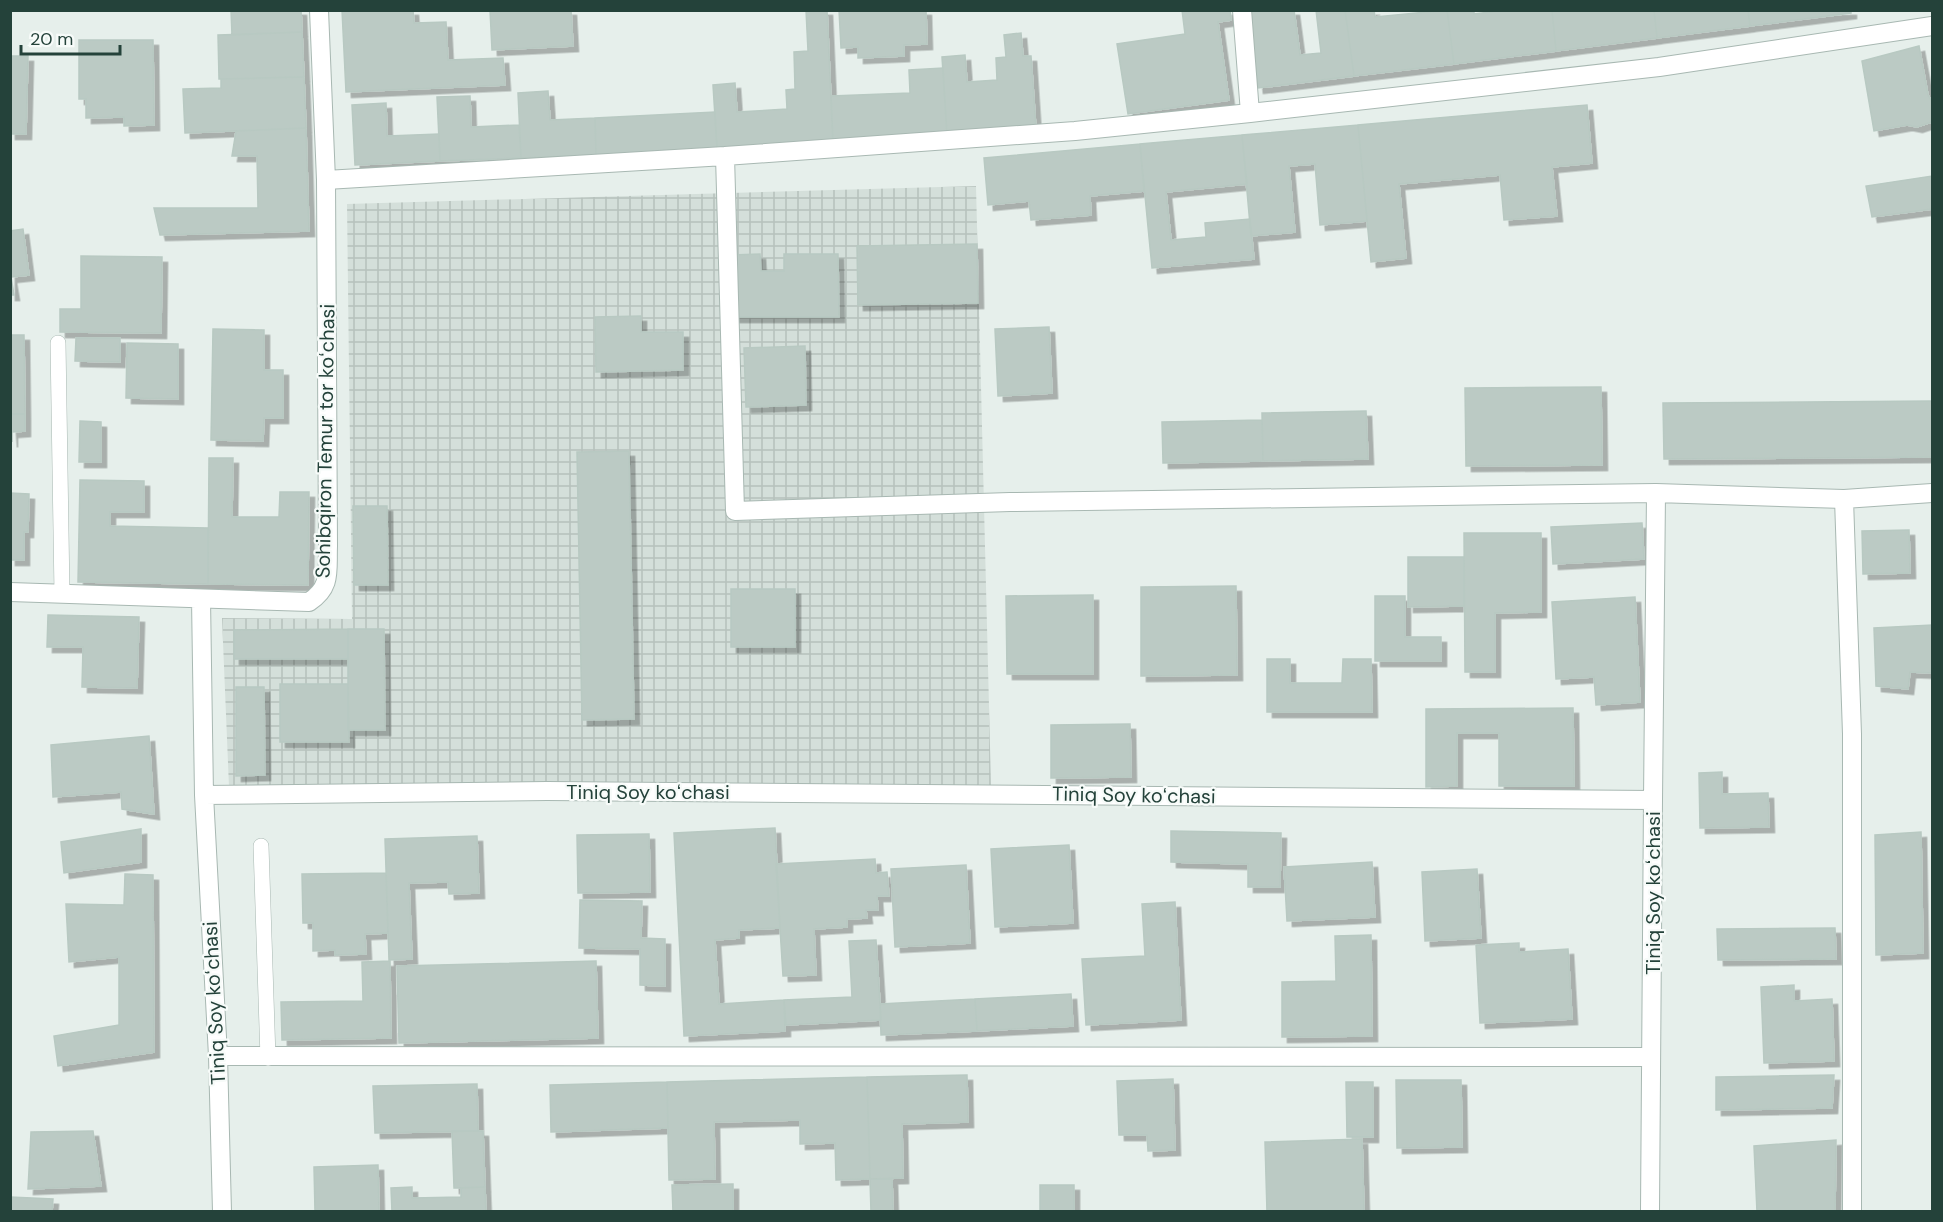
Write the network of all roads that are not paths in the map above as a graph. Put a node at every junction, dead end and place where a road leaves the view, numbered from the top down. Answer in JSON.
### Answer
{"nodes":[{"id":1,"x":319,"y":10,"type":"edge"},
{"id":2,"x":1242,"y":10,"type":"edge"},
{"id":3,"x":1932,"y":26,"type":"edge"},
{"id":4,"x":1251,"y":113,"type":"junction"},
{"id":5,"x":725,"y":156,"type":"junction"},
{"id":6,"x":326,"y":180,"type":"junction"},
{"id":7,"x":58,"y":343,"type":"dead end"},
{"id":8,"x":1656,"y":493,"type":"junction"},
{"id":9,"x":1932,"y":493,"type":"edge"},
{"id":10,"x":1844,"y":499,"type":"junction"},
{"id":11,"x":10,"y":591,"type":"edge"},
{"id":12,"x":62,"y":594,"type":"junction"},
{"id":13,"x":201,"y":599,"type":"junction"},
{"id":14,"x":204,"y":795,"type":"junction"},
{"id":15,"x":1653,"y":800,"type":"junction"},
{"id":16,"x":261,"y":846,"type":"dead end"},
{"id":17,"x":218,"y":1056,"type":"junction"},
{"id":18,"x":1651,"y":1057,"type":"junction"},
{"id":19,"x":268,"y":1058,"type":"junction"},
{"id":20,"x":222,"y":1212,"type":"edge"},
{"id":21,"x":1650,"y":1212,"type":"edge"},
{"id":22,"x":1852,"y":1212,"type":"edge"}],
"edges":[{"from":1,"to":6,"type":"street","name":"Sohibqiron Temur tor koʻchasi"},
{"from":2,"to":4,"type":"street"},
{"from":3,"to":4,"type":"street"},
{"from":4,"to":5,"type":"street"},
{"from":5,"to":6,"type":"street"},
{"from":5,"to":8,"type":"street"},
{"from":6,"to":13,"type":"street","name":"Sohibqiron Temur tor koʻchasi"},
{"from":7,"to":12,"type":"lane"},
{"from":8,"to":10,"type":"street"},
{"from":8,"to":15,"type":"street"},
{"from":9,"to":10,"type":"street"},
{"from":10,"to":22,"type":"street"},
{"from":11,"to":12,"type":"street","name":"Sohibqiron Temur tor koʻchasi"},
{"from":12,"to":13,"type":"street","name":"Sohibqiron Temur tor koʻchasi"},
{"from":13,"to":14,"type":"street","name":"Tiniq Soy koʻchasi"},
{"from":14,"to":15,"type":"street","name":"Tiniq Soy koʻchasi"},
{"from":14,"to":17,"type":"street","name":"Tiniq Soy koʻchasi"},
{"from":15,"to":18,"type":"street","name":"Tiniq Soy koʻchasi"},
{"from":16,"to":19,"type":"lane"},
{"from":17,"to":19,"type":"street"},
{"from":17,"to":20,"type":"street","name":"Tiniq Soy koʻchasi"},
{"from":18,"to":19,"type":"street"},
{"from":18,"to":21,"type":"street","name":"Tiniq Soy koʻchasi"}]}
